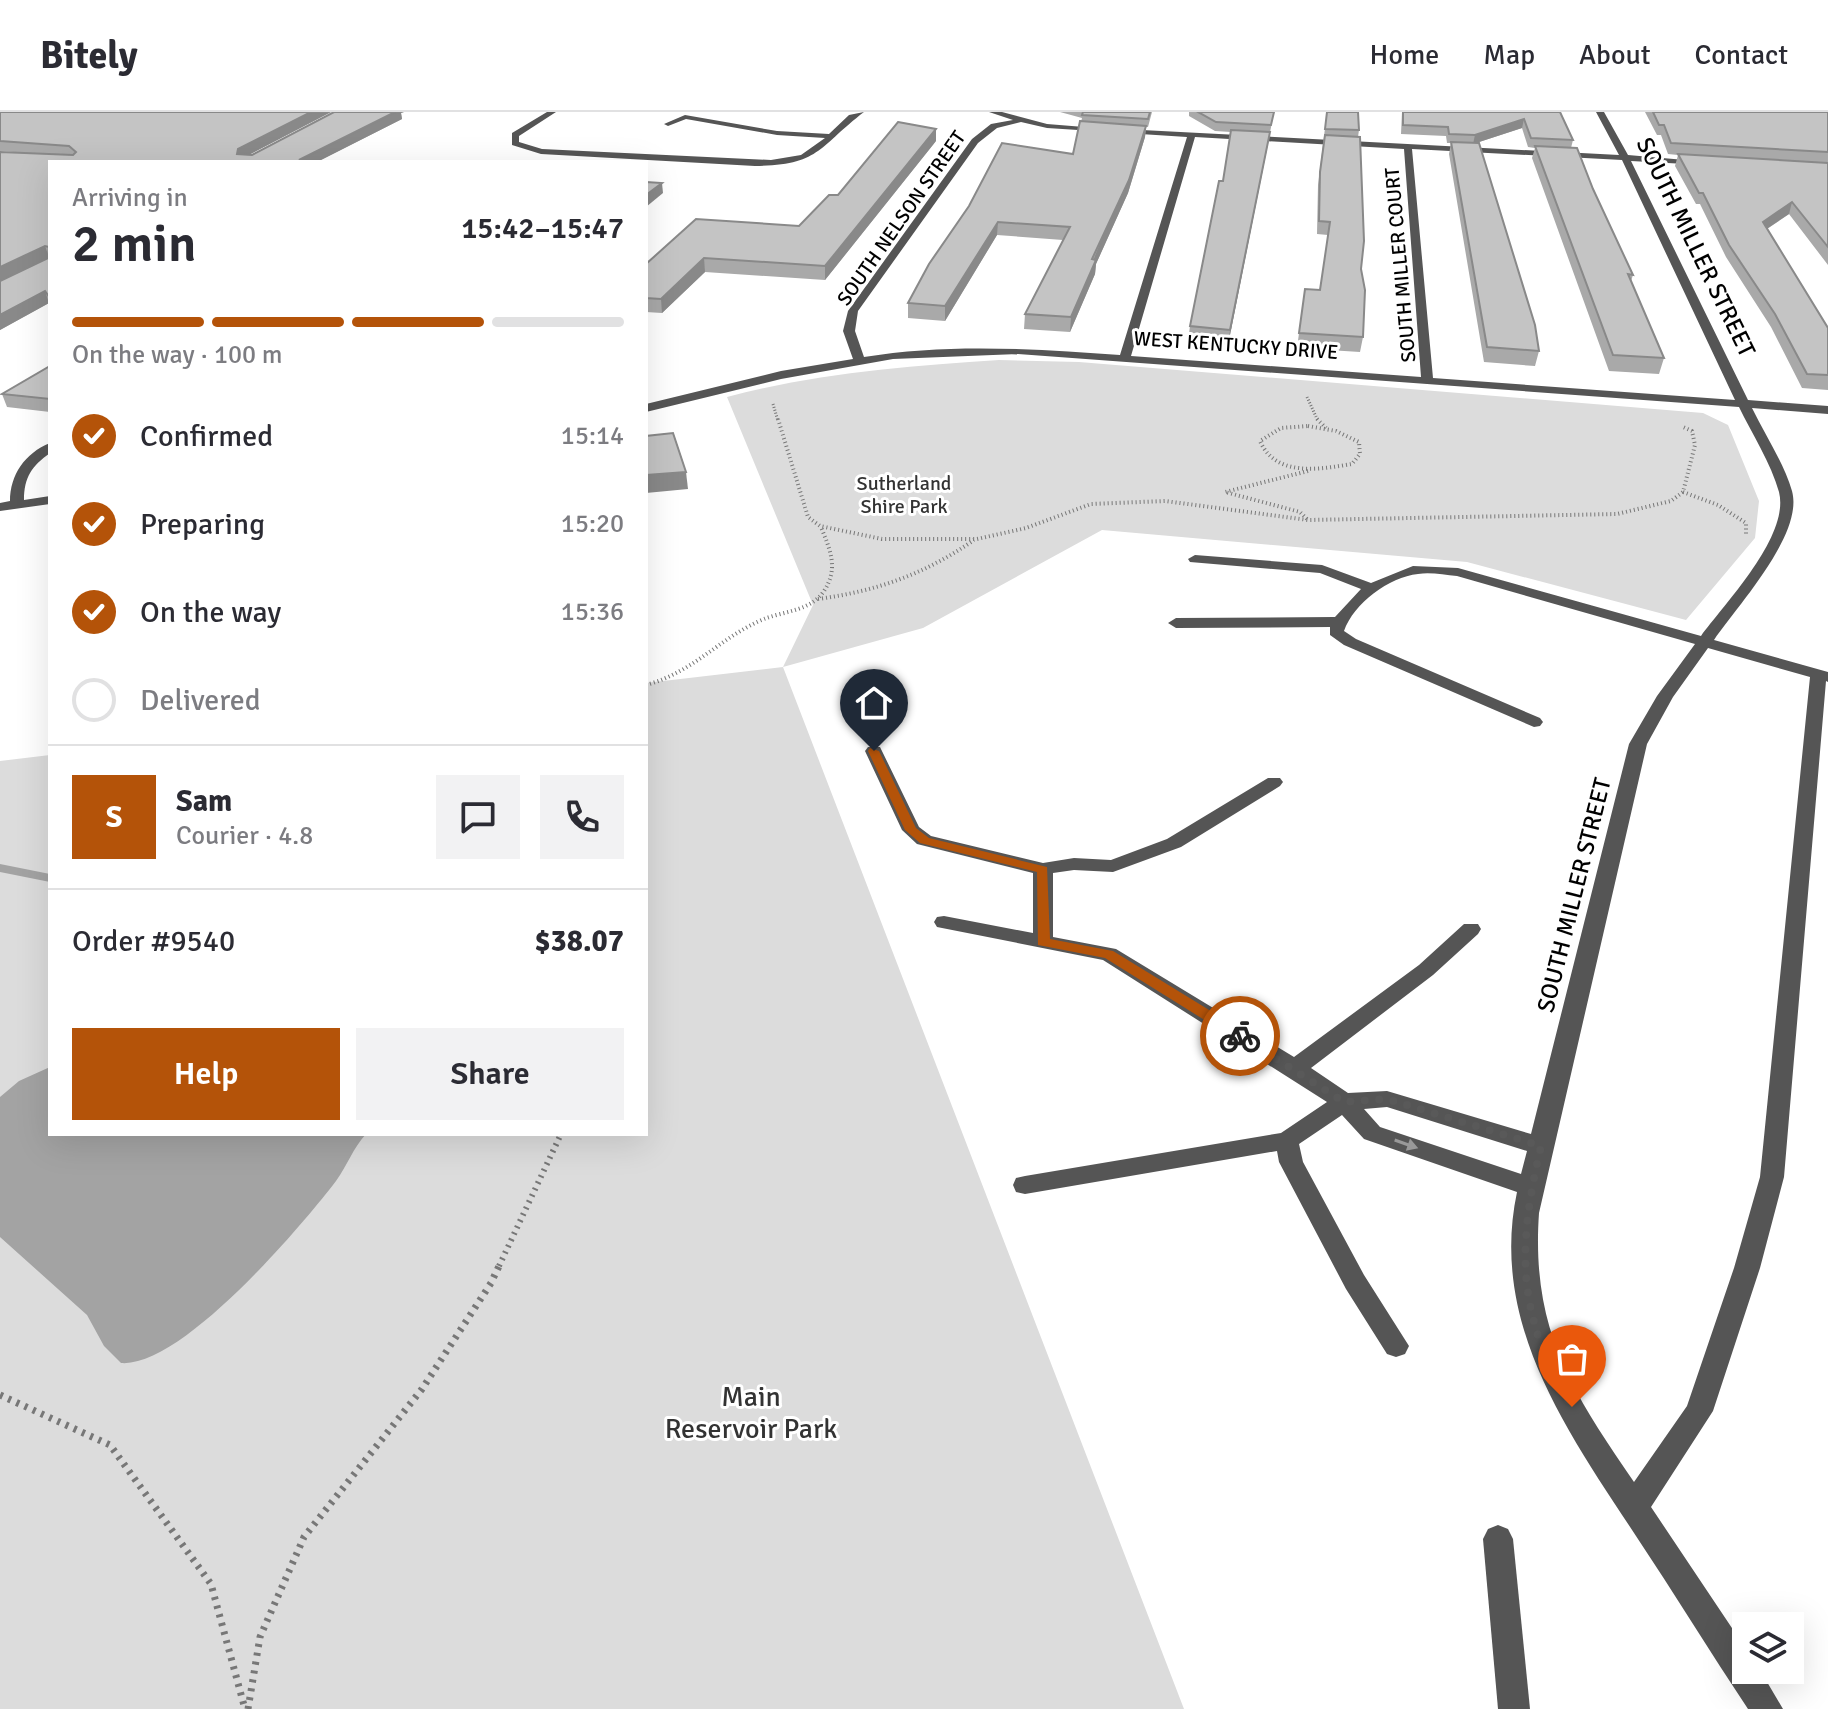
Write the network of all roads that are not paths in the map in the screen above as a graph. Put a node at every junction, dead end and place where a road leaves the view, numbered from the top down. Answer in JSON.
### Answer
{"nodes":[{"id":1,"x":552,"y":112,"type":"edge"},
{"id":2,"x":860,"y":112,"type":"edge"},
{"id":3,"x":993,"y":112,"type":"edge"},
{"id":4,"x":1600,"y":112,"type":"edge"},
{"id":5,"x":1021,"y":121,"type":"junction"},
{"id":6,"x":668,"y":124,"type":"dead end"},
{"id":7,"x":1192,"y":135,"type":"junction"},
{"id":8,"x":829,"y":136,"type":"junction"},
{"id":9,"x":1408,"y":147,"type":"junction"},
{"id":10,"x":1625,"y":158,"type":"junction"},
{"id":11,"x":1719,"y":163,"type":"edge"},
{"id":12,"x":1125,"y":357,"type":"junction"},
{"id":13,"x":860,"y":362,"type":"junction"},
{"id":14,"x":1427,"y":380,"type":"junction"},
{"id":15,"x":1743,"y":404,"type":"junction"},
{"id":16,"x":648,"y":408,"type":"edge"},
{"id":17,"x":1828,"y":410,"type":"edge"},
{"id":18,"x":48,"y":449,"type":"edge"},
{"id":19,"x":48,"y":500,"type":"edge"},
{"id":20,"x":17,"y":505,"type":"junction"},
{"id":21,"x":0,"y":507,"type":"edge"},
{"id":22,"x":1195,"y":559,"type":"dead end"},
{"id":23,"x":1373,"y":589,"type":"junction"},
{"id":24,"x":1338,"y":622,"type":"junction"},
{"id":25,"x":1176,"y":623,"type":"dead end"},
{"id":26,"x":1702,"y":642,"type":"junction"},
{"id":27,"x":1823,"y":676,"type":"edge"},
{"id":28,"x":1534,"y":722,"type":"dead end"},
{"id":29,"x":874,"y":751,"type":"dead end"},
{"id":30,"x":1274,"y":782,"type":"dead end"},
{"id":31,"x":1043,"y":869,"type":"junction"},
{"id":32,"x":944,"y":922,"type":"dead end"},
{"id":33,"x":1471,"y":929,"type":"dead end"},
{"id":34,"x":1043,"y":942,"type":"junction"},
{"id":35,"x":1295,"y":1068,"type":"junction"},
{"id":36,"x":1344,"y":1102,"type":"junction"},
{"id":37,"x":1287,"y":1141,"type":"junction"},
{"id":38,"x":1541,"y":1146,"type":"junction"},
{"id":39,"x":1025,"y":1185,"type":"dead end"},
{"id":40,"x":1531,"y":1187,"type":"junction"},
{"id":41,"x":1396,"y":1346,"type":"dead end"},
{"id":42,"x":1634,"y":1507,"type":"junction"},
{"id":43,"x":1498,"y":1539,"type":"dead end"},
{"id":44,"x":1514,"y":1709,"type":"edge"},
{"id":45,"x":1767,"y":1709,"type":"edge"}],
"edges":[{"from":1,"to":8,"type":"street"},
{"from":2,"to":8,"type":"street"},
{"from":3,"to":5,"type":"street"},
{"from":4,"to":10,"type":"street","name":"SOUTH MILLER STREET"},
{"from":5,"to":7,"type":"street"},
{"from":5,"to":13,"type":"street","name":"SOUTH NELSON STREET"},
{"from":6,"to":8,"type":"street"},
{"from":7,"to":9,"type":"street"},
{"from":7,"to":12,"type":"street"},
{"from":9,"to":10,"type":"street"},
{"from":9,"to":14,"type":"street","name":"SOUTH MILLER COURT"},
{"from":10,"to":11,"type":"street"},
{"from":10,"to":15,"type":"street","name":"SOUTH MILLER STREET"},
{"from":12,"to":13,"type":"street","name":"WEST KENTUCKY DRIVE"},
{"from":12,"to":14,"type":"street","name":"WEST KENTUCKY DRIVE"},
{"from":13,"to":16,"type":"street","name":"WEST KENTUCKY DRIVE"},
{"from":14,"to":15,"type":"street","name":"WEST KENTUCKY DRIVE"},
{"from":15,"to":17,"type":"street","name":"WEST KENTUCKY DRIVE"},
{"from":15,"to":26,"type":"street","name":"SOUTH MILLER STREET"},
{"from":18,"to":20,"type":"street"},
{"from":19,"to":20,"type":"street"},
{"from":20,"to":21,"type":"street"},
{"from":22,"to":23,"type":"street"},
{"from":23,"to":24,"type":"street"},
{"from":23,"to":26,"type":"street"},
{"from":24,"to":25,"type":"street"},
{"from":24,"to":28,"type":"street"},
{"from":26,"to":27,"type":"street"},
{"from":26,"to":38,"type":"street","name":"SOUTH MILLER STREET"},
{"from":27,"to":42,"type":"street"},
{"from":29,"to":31,"type":"street"},
{"from":30,"to":31,"type":"street"},
{"from":31,"to":34,"type":"street"},
{"from":32,"to":34,"type":"street"},
{"from":33,"to":35,"type":"street"},
{"from":34,"to":35,"type":"street"},
{"from":35,"to":36,"type":"street"},
{"from":36,"to":37,"type":"street"},
{"from":36,"to":38,"type":"street"},
{"from":36,"to":40,"type":"street","one_way":true},
{"from":37,"to":39,"type":"street"},
{"from":37,"to":41,"type":"street"},
{"from":38,"to":40,"type":"street","name":"SOUTH MILLER STREET"},
{"from":40,"to":42,"type":"street","name":"SOUTH MILLER STREET"},
{"from":42,"to":45,"type":"street","name":"SOUTH MILLER STREET"},
{"from":43,"to":44,"type":"street"}]}
